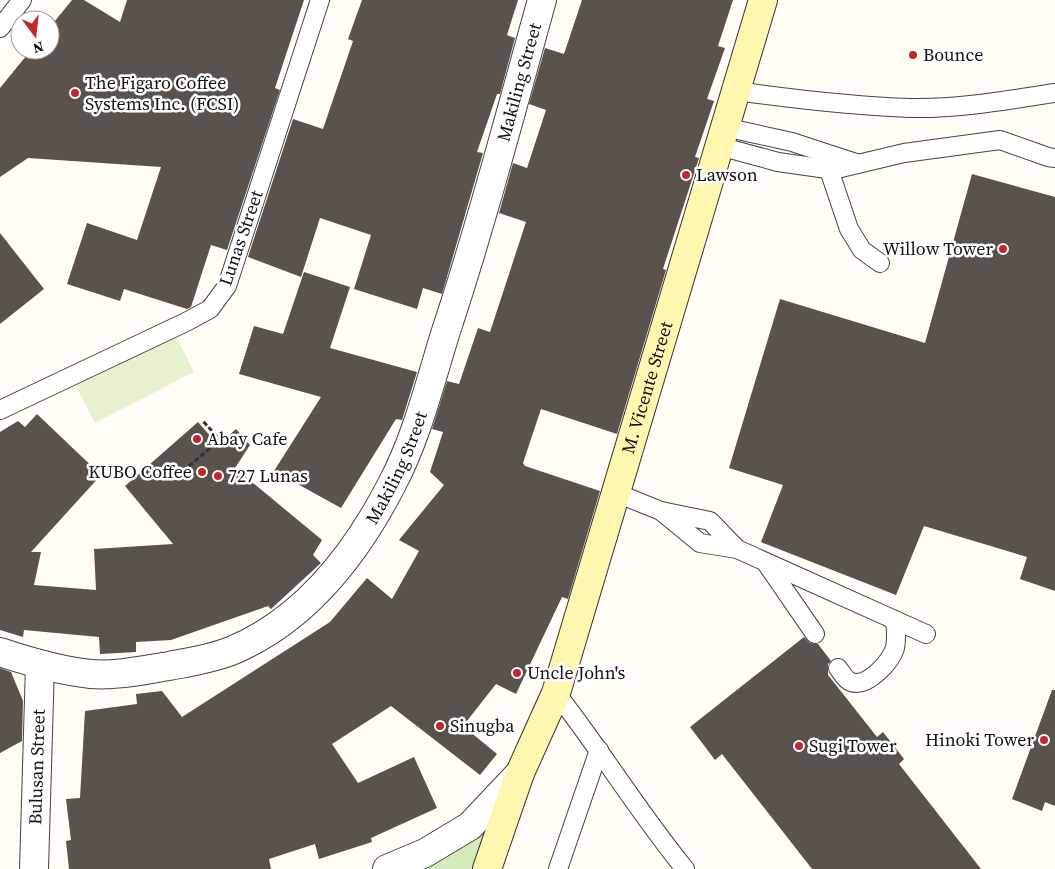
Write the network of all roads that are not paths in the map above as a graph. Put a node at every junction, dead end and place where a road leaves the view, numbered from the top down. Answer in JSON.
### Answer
{"nodes":[{"id":1,"x":22,"y":0,"type":"edge"},
{"id":2,"x":320,"y":0,"type":"edge"},
{"id":3,"x":542,"y":0,"type":"edge"},
{"id":4,"x":763,"y":0,"type":"edge"},
{"id":5,"x":0,"y":28,"type":"edge"},
{"id":6,"x":736,"y":91,"type":"junction"},
{"id":7,"x":1055,"y":93,"type":"edge"},
{"id":8,"x":722,"y":136,"type":"junction"},
{"id":9,"x":824,"y":151,"type":"junction"},
{"id":10,"x":1055,"y":158,"type":"edge"},
{"id":11,"x":856,"y":163,"type":"junction"},
{"id":12,"x":827,"y":169,"type":"junction"},
{"id":13,"x":880,"y":263,"type":"dead end"},
{"id":14,"x":0,"y":410,"type":"edge"},
{"id":15,"x":614,"y":492,"type":"junction"},
{"id":16,"x":766,"y":562,"type":"junction"},
{"id":17,"x":895,"y":620,"type":"junction"},
{"id":18,"x":815,"y":634,"type":"dead end"},
{"id":19,"x":926,"y":634,"type":"dead end"},
{"id":20,"x":0,"y":652,"type":"edge"},
{"id":21,"x":40,"y":665,"type":"junction"},
{"id":22,"x":838,"y":668,"type":"dead end"},
{"id":23,"x":556,"y":693,"type":"junction"},
{"id":24,"x":599,"y":750,"type":"junction"},
{"id":25,"x":520,"y":773,"type":"junction"},
{"id":26,"x":34,"y":869,"type":"edge"},
{"id":27,"x":387,"y":869,"type":"edge"},
{"id":28,"x":487,"y":869,"type":"edge"},
{"id":29,"x":558,"y":869,"type":"edge"},
{"id":30,"x":685,"y":869,"type":"edge"}],
"edges":[{"from":1,"to":5,"type":"lane"},
{"from":2,"to":14,"type":"lane","name":"Lunas Street"},
{"from":3,"to":21,"type":"street","name":"Makiling Street"},
{"from":4,"to":6,"type":"street","name":"M. Vicente Street"},
{"from":6,"to":7,"type":"lane"},
{"from":6,"to":8,"type":"street","name":"M. Vicente Street"},
{"from":8,"to":9,"type":"lane"},
{"from":8,"to":12,"type":"lane"},
{"from":8,"to":15,"type":"street","name":"M. Vicente Street"},
{"from":9,"to":11,"type":"lane"},
{"from":9,"to":12,"type":"lane"},
{"from":10,"to":11,"type":"lane"},
{"from":11,"to":12,"type":"lane"},
{"from":12,"to":13,"type":"lane"},
{"from":15,"to":16,"type":"lane"},
{"from":15,"to":23,"type":"street","name":"M. Vicente Street"},
{"from":16,"to":17,"type":"lane"},
{"from":16,"to":18,"type":"lane"},
{"from":17,"to":19,"type":"lane"},
{"from":17,"to":22,"type":"lane"},
{"from":20,"to":21,"type":"street","name":"Makiling Street"},
{"from":21,"to":26,"type":"street","name":"Bulusan Street"},
{"from":23,"to":24,"type":"lane"},
{"from":23,"to":25,"type":"street","name":"M. Vicente Street"},
{"from":24,"to":29,"type":"lane"},
{"from":24,"to":30,"type":"lane"},
{"from":25,"to":27,"type":"street","name":"M. Vicente Street"},
{"from":25,"to":28,"type":"street","name":"M. Vicente Street"}]}
